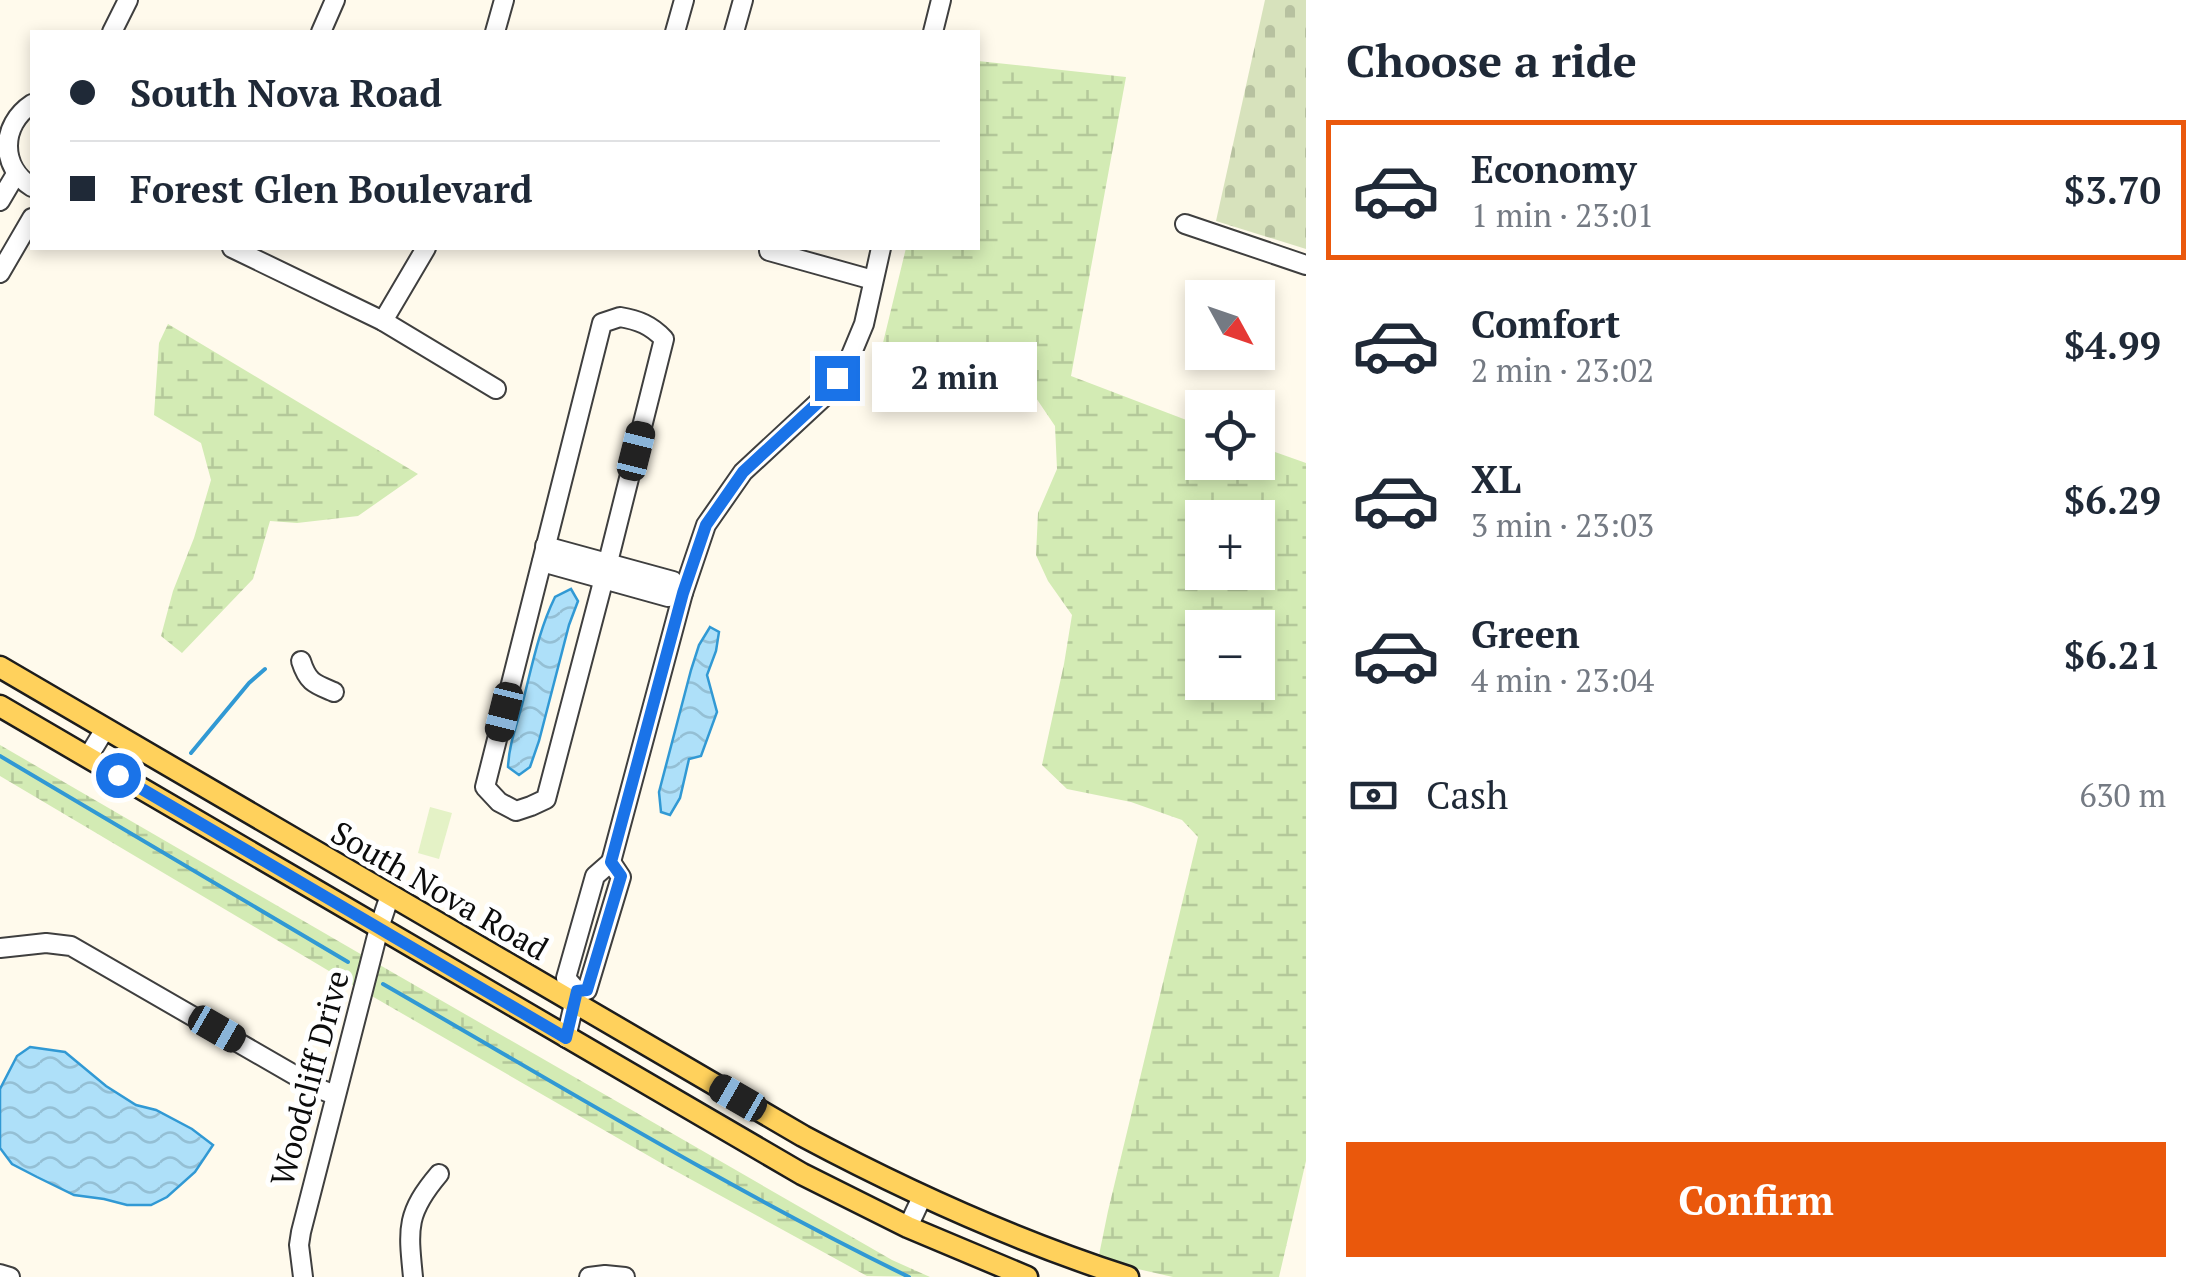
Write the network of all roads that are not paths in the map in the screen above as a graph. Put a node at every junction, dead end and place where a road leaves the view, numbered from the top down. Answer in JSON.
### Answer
{"nodes":[{"id":1,"x":128,"y":0,"type":"edge"},
{"id":2,"x":335,"y":0,"type":"edge"},
{"id":3,"x":504,"y":0,"type":"edge"},
{"id":4,"x":684,"y":0,"type":"edge"},
{"id":5,"x":743,"y":0,"type":"edge"},
{"id":6,"x":941,"y":0,"type":"edge"},
{"id":7,"x":113,"y":30,"type":"edge"},
{"id":8,"x":322,"y":30,"type":"edge"},
{"id":9,"x":496,"y":30,"type":"edge"},
{"id":10,"x":676,"y":30,"type":"edge"},
{"id":11,"x":735,"y":30,"type":"edge"},
{"id":12,"x":934,"y":30,"type":"edge"},
{"id":13,"x":30,"y":106,"type":"edge"},
{"id":14,"x":7,"y":119,"type":"edge"},
{"id":15,"x":16,"y":174,"type":"junction"},
{"id":16,"x":30,"y":186,"type":"edge"},
{"id":17,"x":0,"y":201,"type":"edge"},
{"id":18,"x":30,"y":221,"type":"edge"},
{"id":19,"x":1186,"y":224,"type":"dead end"},
{"id":20,"x":236,"y":250,"type":"edge"},
{"id":21,"x":425,"y":250,"type":"edge"},
{"id":22,"x":769,"y":250,"type":"edge"},
{"id":23,"x":881,"y":250,"type":"edge"},
{"id":24,"x":1306,"y":265,"type":"edge"},
{"id":25,"x":0,"y":273,"type":"edge"},
{"id":26,"x":874,"y":280,"type":"junction"},
{"id":27,"x":382,"y":321,"type":"junction"},
{"id":28,"x":496,"y":389,"type":"dead end"},
{"id":29,"x":544,"y":554,"type":"junction"},
{"id":30,"x":606,"y":570,"type":"junction"},
{"id":31,"x":683,"y":593,"type":"junction"},
{"id":32,"x":301,"y":662,"type":"dead end"},
{"id":33,"x":0,"y":667,"type":"edge"},
{"id":34,"x":334,"y":692,"type":"dead end"},
{"id":35,"x":0,"y":706,"type":"edge"},
{"id":36,"x":105,"y":729,"type":"junction"},
{"id":37,"x":88,"y":758,"type":"junction"},
{"id":38,"x":390,"y":895,"type":"junction"},
{"id":39,"x":380,"y":928,"type":"junction"},
{"id":40,"x":0,"y":948,"type":"edge"},
{"id":41,"x":576,"y":997,"type":"junction"},
{"id":42,"x":566,"y":1038,"type":"junction"},
{"id":43,"x":335,"y":1095,"type":"junction"},
{"id":44,"x":439,"y":1174,"type":"dead end"},
{"id":45,"x":922,"y":1197,"type":"junction"},
{"id":46,"x":908,"y":1227,"type":"junction"},
{"id":47,"x":0,"y":1274,"type":"edge"},
{"id":48,"x":10,"y":1277,"type":"edge"},
{"id":49,"x":303,"y":1277,"type":"edge"},
{"id":50,"x":413,"y":1277,"type":"edge"},
{"id":51,"x":589,"y":1277,"type":"edge"},
{"id":52,"x":625,"y":1277,"type":"edge"},
{"id":53,"x":1026,"y":1277,"type":"edge"},
{"id":54,"x":1128,"y":1277,"type":"edge"}],
"edges":[{"from":1,"to":7,"type":"street"},
{"from":2,"to":8,"type":"street"},
{"from":3,"to":9,"type":"street"},
{"from":4,"to":10,"type":"street"},
{"from":5,"to":11,"type":"street"},
{"from":6,"to":12,"type":"street"},
{"from":13,"to":14,"type":"street"},
{"from":14,"to":15,"type":"street"},
{"from":15,"to":16,"type":"street"},
{"from":15,"to":17,"type":"street"},
{"from":18,"to":25,"type":"street"},
{"from":19,"to":24,"type":"street"},
{"from":20,"to":27,"type":"street"},
{"from":21,"to":27,"type":"street"},
{"from":22,"to":26,"type":"street"},
{"from":23,"to":26,"type":"street"},
{"from":26,"to":31,"type":"street"},
{"from":27,"to":28,"type":"street"},
{"from":29,"to":30,"type":"street"},
{"from":29,"to":30,"type":"street"},
{"from":29,"to":30,"type":"street"},
{"from":30,"to":31,"type":"street"},
{"from":31,"to":41,"type":"street"},
{"from":32,"to":34,"type":"street"},
{"from":33,"to":36,"type":"main road","name":"South Nova Road"},
{"from":35,"to":37,"type":"main road","name":"South Nova Road"},
{"from":36,"to":37,"type":"street"},
{"from":36,"to":38,"type":"main road","name":"South Nova Road"},
{"from":37,"to":39,"type":"main road","name":"South Nova Road"},
{"from":38,"to":39,"type":"street","name":"Woodcliff Drive"},
{"from":38,"to":41,"type":"main road","name":"South Nova Road"},
{"from":39,"to":42,"type":"main road","name":"South Nova Road"},
{"from":39,"to":43,"type":"street","name":"Woodcliff Drive"},
{"from":40,"to":43,"type":"street"},
{"from":41,"to":42,"type":"street"},
{"from":41,"to":45,"type":"main road","name":"South Nova Road"},
{"from":42,"to":46,"type":"main road","name":"South Nova Road"},
{"from":43,"to":49,"type":"street","name":"Woodcliff Drive"},
{"from":44,"to":50,"type":"street"},
{"from":45,"to":46,"type":"street"},
{"from":45,"to":54,"type":"main road","name":"South Nova Road"},
{"from":46,"to":53,"type":"main road","name":"South Nova Road"},
{"from":47,"to":48,"type":"street"},
{"from":51,"to":52,"type":"street"}]}
